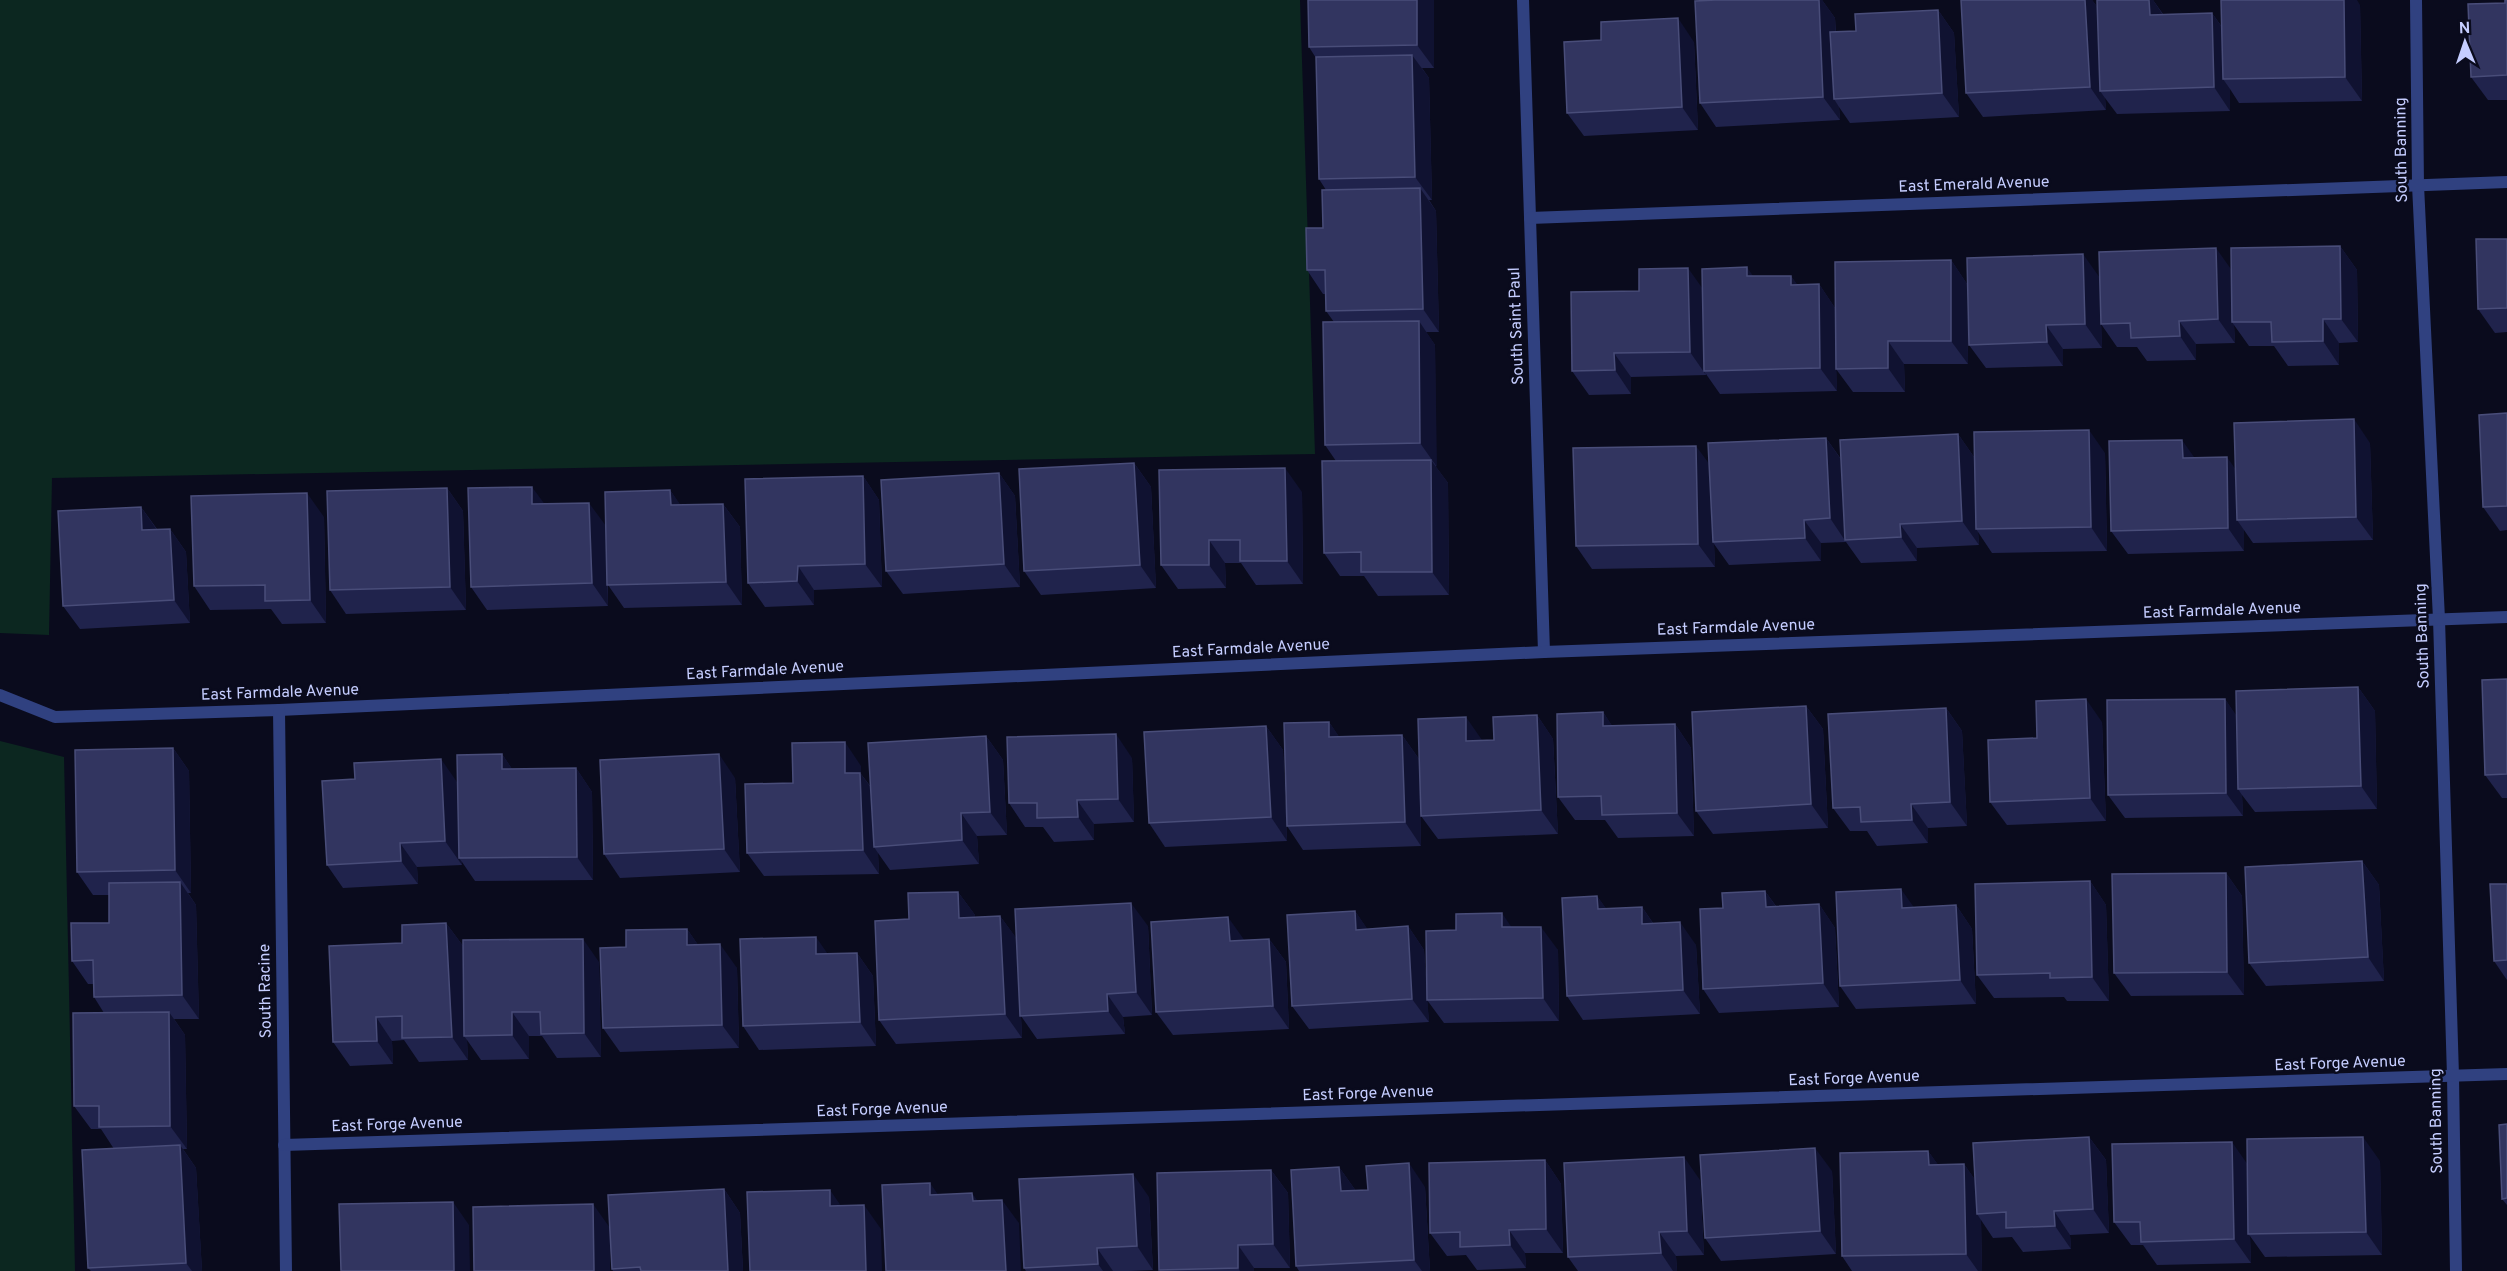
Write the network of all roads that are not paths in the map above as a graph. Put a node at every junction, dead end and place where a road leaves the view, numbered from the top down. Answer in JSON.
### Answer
{"nodes":[{"id":1,"x":1523,"y":0,"type":"edge"},
{"id":2,"x":2416,"y":0,"type":"edge"},
{"id":3,"x":2507,"y":182,"type":"edge"},
{"id":4,"x":2418,"y":185,"type":"junction"},
{"id":5,"x":1530,"y":218,"type":"junction"},
{"id":6,"x":2507,"y":617,"type":"edge"},
{"id":7,"x":2439,"y":619,"type":"junction"},
{"id":8,"x":1544,"y":652,"type":"junction"},
{"id":9,"x":0,"y":695,"type":"edge"},
{"id":10,"x":279,"y":710,"type":"junction"},
{"id":11,"x":2507,"y":1074,"type":"edge"},
{"id":12,"x":2453,"y":1076,"type":"junction"},
{"id":13,"x":284,"y":1145,"type":"junction"},
{"id":14,"x":286,"y":1271,"type":"edge"},
{"id":15,"x":2456,"y":1271,"type":"edge"}],
"edges":[{"from":1,"to":5,"type":"street","name":"South Saint Paul"},
{"from":2,"to":4,"type":"street","name":"South Banning"},
{"from":3,"to":4,"type":"street","name":"East Emerald Avenue"},
{"from":4,"to":5,"type":"street","name":"East Emerald Avenue"},
{"from":4,"to":7,"type":"street","name":"South Banning"},
{"from":5,"to":8,"type":"street","name":"South Saint Paul"},
{"from":6,"to":7,"type":"street","name":"East Farmdale Avenue"},
{"from":7,"to":8,"type":"street","name":"East Farmdale Avenue"},
{"from":7,"to":12,"type":"street","name":"South Banning"},
{"from":8,"to":10,"type":"street","name":"East Farmdale Avenue"},
{"from":9,"to":10,"type":"street","name":"East Farmdale Avenue"},
{"from":10,"to":13,"type":"street","name":"South Racine"},
{"from":11,"to":12,"type":"street","name":"East Forge Avenue"},
{"from":12,"to":13,"type":"street","name":"East Forge Avenue"},
{"from":12,"to":15,"type":"street","name":"South Banning"},
{"from":13,"to":14,"type":"street","name":"South Racine"}]}
